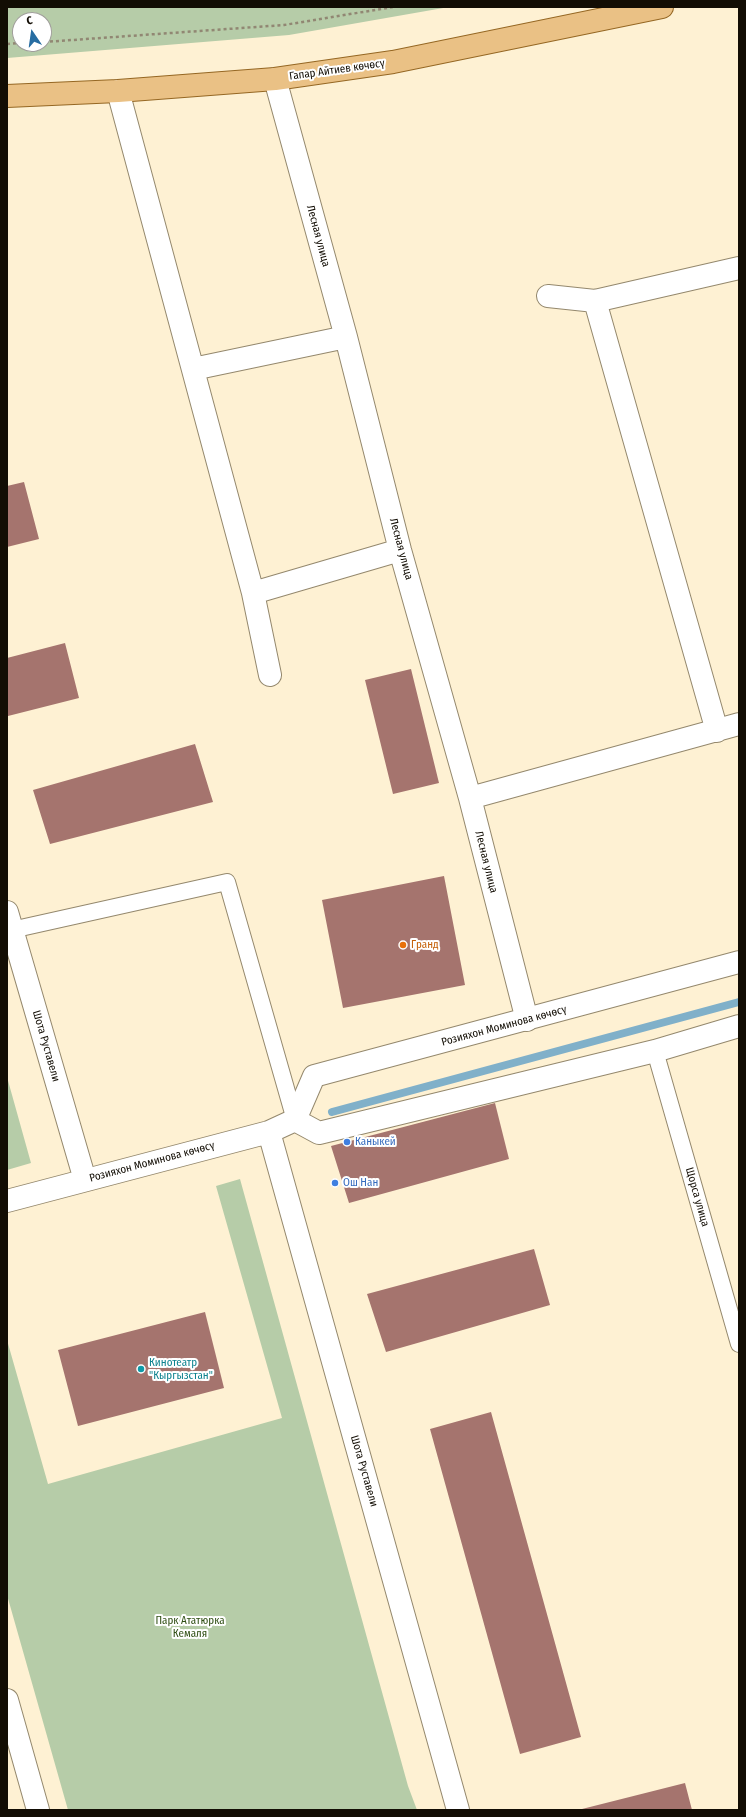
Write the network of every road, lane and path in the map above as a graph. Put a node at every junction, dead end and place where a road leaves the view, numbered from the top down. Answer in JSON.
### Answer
{"nodes":[{"id":1,"x":392,"y":7,"type":"edge"},
{"id":2,"x":662,"y":7,"type":"edge"},
{"id":3,"x":52,"y":41,"type":"edge"},
{"id":4,"x":275,"y":79,"type":"junction"},
{"id":5,"x":118,"y":91,"type":"junction"},
{"id":6,"x":7,"y":96,"type":"edge"},
{"id":7,"x":739,"y":268,"type":"edge"},
{"id":8,"x":548,"y":296,"type":"dead end"},
{"id":9,"x":595,"y":301,"type":"junction"},
{"id":10,"x":346,"y":337,"type":"junction"},
{"id":11,"x":193,"y":369,"type":"junction"},
{"id":12,"x":400,"y":550,"type":"junction"},
{"id":13,"x":253,"y":593,"type":"junction"},
{"id":14,"x":270,"y":675,"type":"dead end"},
{"id":15,"x":739,"y":724,"type":"edge"},
{"id":16,"x":717,"y":731,"type":"junction"},
{"id":17,"x":470,"y":798,"type":"junction"},
{"id":18,"x":9,"y":925,"type":"edge"},
{"id":19,"x":739,"y":962,"type":"edge"},
{"id":20,"x":527,"y":1020,"type":"junction"},
{"id":21,"x":739,"y":1026,"type":"edge"},
{"id":22,"x":654,"y":1051,"type":"junction"},
{"id":23,"x":295,"y":1120,"type":"junction"},
{"id":24,"x":269,"y":1132,"type":"junction"},
{"id":25,"x":85,"y":1180,"type":"junction"},
{"id":26,"x":7,"y":1201,"type":"edge"},
{"id":27,"x":732,"y":1294,"type":"edge"},
{"id":28,"x":739,"y":1344,"type":"edge"},
{"id":29,"x":7,"y":1700,"type":"edge"},
{"id":30,"x":38,"y":1810,"type":"edge"},
{"id":31,"x":458,"y":1810,"type":"edge"}],
"edges":[{"from":1,"to":3,"type":"path"},
{"from":2,"to":4,"type":"main road","name":"Гапар Айтиев көчөсү"},
{"from":4,"to":5,"type":"main road","name":"Гапар Айтиев көчөсү"},
{"from":4,"to":10,"type":"street","name":"Лесная улица"},
{"from":5,"to":6,"type":"main road","name":"Гапар Айтиев көчөсү"},
{"from":5,"to":11,"type":"street"},
{"from":7,"to":9,"type":"street"},
{"from":8,"to":9,"type":"street"},
{"from":9,"to":16,"type":"street"},
{"from":10,"to":11,"type":"street"},
{"from":10,"to":12,"type":"street","name":"Лесная улица"},
{"from":11,"to":13,"type":"street"},
{"from":12,"to":13,"type":"street"},
{"from":12,"to":17,"type":"street","name":"Лесная улица"},
{"from":13,"to":14,"type":"street"},
{"from":15,"to":16,"type":"street"},
{"from":16,"to":17,"type":"street"},
{"from":17,"to":20,"type":"street","name":"Лесная улица"},
{"from":18,"to":23,"type":"lane"},
{"from":18,"to":25,"type":"street","name":"Шота Руставели"},
{"from":19,"to":20,"type":"street","name":"Розияхон Моминова көчөсү"},
{"from":20,"to":23,"type":"street","name":"Розияхон Моминова көчөсү"},
{"from":21,"to":22,"type":"street"},
{"from":22,"to":23,"type":"street"},
{"from":22,"to":27,"type":"lane","name":"Щорса улица"},
{"from":23,"to":24,"type":"street","name":"Розияхон Моминова көчөсү"},
{"from":24,"to":25,"type":"street","name":"Розияхон Моминова көчөсү"},
{"from":24,"to":31,"type":"street","name":"Шота Руставели"},
{"from":25,"to":26,"type":"street","name":"Розияхон Моминова көчөсү"},
{"from":27,"to":28,"type":"lane","name":"Щорса улица"},
{"from":29,"to":30,"type":"street"}]}
